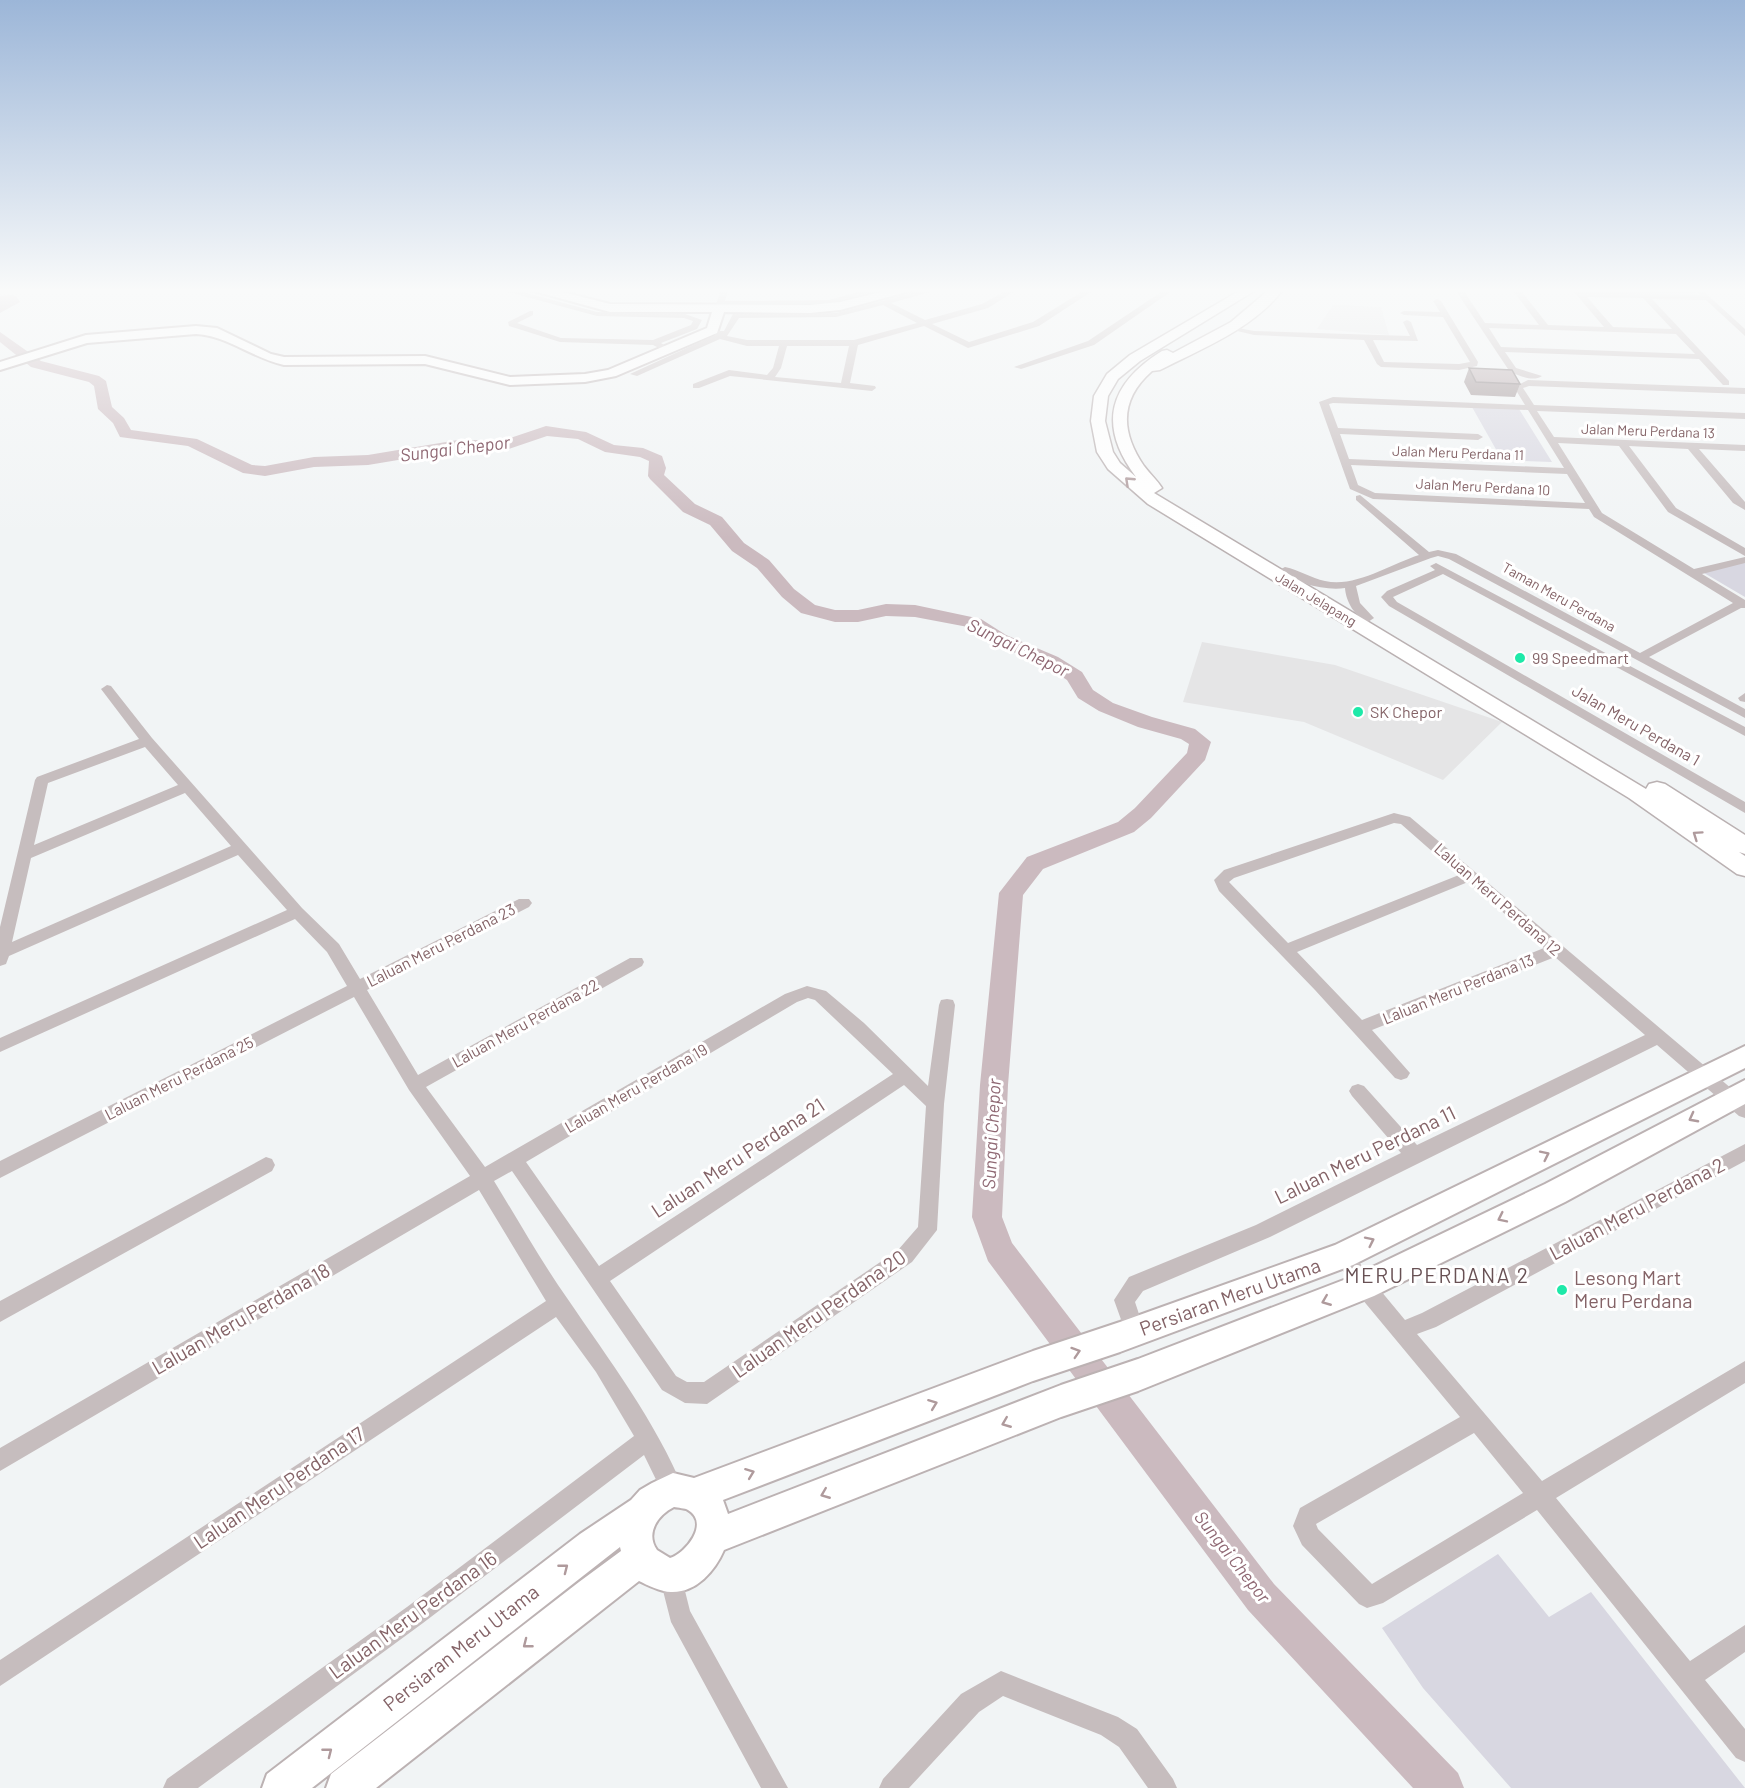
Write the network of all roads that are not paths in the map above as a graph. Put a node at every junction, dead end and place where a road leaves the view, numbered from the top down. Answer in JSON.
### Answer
{"nodes":[{"id":1,"x":468,"y":371,"type":"edge"},
{"id":2,"x":615,"y":371,"type":"edge"},
{"id":3,"x":639,"y":371,"type":"edge"},
{"id":4,"x":774,"y":371,"type":"edge"},
{"id":5,"x":848,"y":371,"type":"edge"},
{"id":6,"x":1118,"y":371,"type":"edge"},
{"id":7,"x":1146,"y":371,"type":"edge"},
{"id":8,"x":1150,"y":371,"type":"edge"},
{"id":9,"x":1517,"y":371,"type":"edge"},
{"id":10,"x":1715,"y":371,"type":"edge"},
{"id":11,"x":634,"y":374,"type":"dead end"},
{"id":12,"x":769,"y":379,"type":"junction"},
{"id":13,"x":1136,"y":380,"type":"junction"},
{"id":14,"x":1726,"y":383,"type":"junction"},
{"id":15,"x":1745,"y":384,"type":"edge"},
{"id":16,"x":696,"y":386,"type":"dead end"},
{"id":17,"x":845,"y":386,"type":"junction"},
{"id":18,"x":872,"y":388,"type":"dead end"},
{"id":19,"x":1745,"y":392,"type":"edge"},
{"id":20,"x":1531,"y":408,"type":"junction"},
{"id":21,"x":1745,"y":416,"type":"edge"},
{"id":22,"x":1335,"y":431,"type":"junction"},
{"id":23,"x":1478,"y":437,"type":"dead end"},
{"id":24,"x":1551,"y":440,"type":"junction"},
{"id":25,"x":1622,"y":443,"type":"junction"},
{"id":26,"x":1691,"y":446,"type":"junction"},
{"id":27,"x":1745,"y":448,"type":"edge"},
{"id":28,"x":1345,"y":462,"type":"junction"},
{"id":29,"x":1570,"y":471,"type":"junction"},
{"id":30,"x":1360,"y":498,"type":"dead end"},
{"id":31,"x":1592,"y":506,"type":"junction"},
{"id":32,"x":1745,"y":507,"type":"edge"},
{"id":33,"x":1745,"y":553,"type":"edge"},
{"id":34,"x":1424,"y":556,"type":"junction"},
{"id":35,"x":1745,"y":560,"type":"edge"},
{"id":36,"x":1285,"y":570,"type":"junction"},
{"id":37,"x":1443,"y":570,"type":"junction"},
{"id":38,"x":1690,"y":573,"type":"junction"},
{"id":39,"x":1351,"y":584,"type":"junction"},
{"id":40,"x":1743,"y":604,"type":"edge"},
{"id":41,"x":1368,"y":618,"type":"junction"},
{"id":42,"x":1639,"y":658,"type":"junction"},
{"id":43,"x":1698,"y":688,"type":"junction"},
{"id":44,"x":107,"y":689,"type":"dead end"},
{"id":45,"x":1680,"y":698,"type":"junction"},
{"id":46,"x":1745,"y":714,"type":"edge"},
{"id":47,"x":1745,"y":732,"type":"edge"},
{"id":48,"x":147,"y":741,"type":"junction"},
{"id":49,"x":187,"y":787,"type":"junction"},
{"id":50,"x":1745,"y":808,"type":"edge"},
{"id":51,"x":1745,"y":846,"type":"edge"},
{"id":52,"x":240,"y":848,"type":"junction"},
{"id":53,"x":24,"y":855,"type":"junction"},
{"id":54,"x":1745,"y":868,"type":"edge"},
{"id":55,"x":1470,"y":876,"type":"junction"},
{"id":56,"x":524,"y":903,"type":"dead end"},
{"id":57,"x":297,"y":912,"type":"junction"},
{"id":58,"x":1286,"y":950,"type":"junction"},
{"id":59,"x":1556,"y":950,"type":"junction"},
{"id":60,"x":1,"y":957,"type":"edge"},
{"id":61,"x":636,"y":962,"type":"dead end"},
{"id":62,"x":358,"y":988,"type":"junction"},
{"id":63,"x":947,"y":1005,"type":"dead end"},
{"id":64,"x":1360,"y":1028,"type":"junction"},
{"id":65,"x":1660,"y":1036,"type":"junction"},
{"id":66,"x":0,"y":1045,"type":"edge"},
{"id":67,"x":1745,"y":1056,"type":"edge"},
{"id":68,"x":1401,"y":1073,"type":"dead end"},
{"id":69,"x":905,"y":1075,"type":"junction"},
{"id":70,"x":1704,"y":1076,"type":"junction"},
{"id":71,"x":415,"y":1085,"type":"junction"},
{"id":72,"x":1358,"y":1091,"type":"dead end"},
{"id":73,"x":1740,"y":1100,"type":"edge"},
{"id":74,"x":935,"y":1104,"type":"junction"},
{"id":75,"x":1745,"y":1152,"type":"edge"},
{"id":76,"x":1414,"y":1155,"type":"junction"},
{"id":77,"x":514,"y":1159,"type":"junction"},
{"id":78,"x":266,"y":1166,"type":"dead end"},
{"id":79,"x":0,"y":1170,"type":"edge"},
{"id":80,"x":482,"y":1178,"type":"junction"},
{"id":81,"x":1343,"y":1255,"type":"junction"},
{"id":82,"x":596,"y":1279,"type":"junction"},
{"id":83,"x":1364,"y":1286,"type":"junction"},
{"id":84,"x":559,"y":1304,"type":"junction"},
{"id":85,"x":0,"y":1312,"type":"edge"},
{"id":86,"x":1401,"y":1331,"type":"junction"},
{"id":87,"x":1127,"y":1335,"type":"junction"},
{"id":88,"x":1745,"y":1371,"type":"edge"},
{"id":89,"x":1476,"y":1420,"type":"junction"},
{"id":90,"x":648,"y":1439,"type":"junction"},
{"id":91,"x":0,"y":1460,"type":"edge"},
{"id":92,"x":684,"y":1492,"type":"junction"},
{"id":93,"x":1539,"y":1493,"type":"junction"},
{"id":94,"x":642,"y":1512,"type":"junction"},
{"id":95,"x":713,"y":1537,"type":"junction"},
{"id":96,"x":656,"y":1566,"type":"junction"},
{"id":97,"x":1745,"y":1637,"type":"edge"},
{"id":98,"x":0,"y":1674,"type":"edge"},
{"id":99,"x":1687,"y":1678,"type":"junction"},
{"id":100,"x":1745,"y":1749,"type":"edge"},
{"id":101,"x":176,"y":1788,"type":"edge"},
{"id":102,"x":281,"y":1788,"type":"edge"},
{"id":103,"x":345,"y":1788,"type":"edge"},
{"id":104,"x":775,"y":1788,"type":"edge"},
{"id":105,"x":892,"y":1788,"type":"edge"},
{"id":106,"x":1164,"y":1788,"type":"edge"}],
"edges":[{"from":1,"to":2,"type":"street"},
{"from":3,"to":11,"type":"street"},
{"from":4,"to":12,"type":"street"},
{"from":5,"to":17,"type":"street"},
{"from":54,"to":6,"type":"main road","name":"Jalan Jelapang","one_way":true},
{"from":7,"to":13,"type":"main road","name":"Jalan Jelapang"},
{"from":8,"to":13,"type":"main road"},
{"from":9,"to":14,"type":"street"},
{"from":10,"to":14,"type":"street"},
{"from":12,"to":16,"type":"street"},
{"from":12,"to":17,"type":"street"},
{"from":13,"to":36,"type":"main road","name":"Jalan Jelapang"},
{"from":14,"to":15,"type":"street"},
{"from":17,"to":18,"type":"street"},
{"from":19,"to":20,"type":"street"},
{"from":20,"to":21,"type":"street"},
{"from":20,"to":22,"type":"street"},
{"from":20,"to":24,"type":"street"},
{"from":22,"to":23,"type":"street"},
{"from":22,"to":28,"type":"street"},
{"from":24,"to":25,"type":"street","name":"Jalan Meru Perdana 13"},
{"from":24,"to":29,"type":"street"},
{"from":25,"to":26,"type":"street","name":"Jalan Meru Perdana 13"},
{"from":25,"to":33,"type":"street"},
{"from":26,"to":27,"type":"street","name":"Jalan Meru Perdana 13"},
{"from":26,"to":32,"type":"street"},
{"from":28,"to":29,"type":"street","name":"Jalan Meru Perdana 11"},
{"from":28,"to":31,"type":"street","name":"Jalan Meru Perdana 10"},
{"from":29,"to":31,"type":"street"},
{"from":30,"to":34,"type":"street"},
{"from":31,"to":38,"type":"street"},
{"from":34,"to":37,"type":"street"},
{"from":34,"to":39,"type":"street","name":"Taman Meru Perdana"},
{"from":34,"to":42,"type":"street","name":"Taman Meru Perdana"},
{"from":35,"to":38,"type":"street"},
{"from":36,"to":39,"type":"street","name":"Taman Meru Perdana"},
{"from":36,"to":41,"type":"main road","name":"Jalan Jelapang"},
{"from":37,"to":45,"type":"street"},
{"from":37,"to":50,"type":"street","name":"Jalan Meru Perdana 1"},
{"from":38,"to":40,"type":"street"},
{"from":39,"to":41,"type":"street"},
{"from":40,"to":42,"type":"street"},
{"from":41,"to":51,"type":"main road","name":"Jalan Jelapang"},
{"from":42,"to":43,"type":"street","name":"Taman Meru Perdana"},
{"from":43,"to":45,"type":"street"},
{"from":43,"to":46,"type":"street","name":"Taman Meru Perdana"},
{"from":44,"to":48,"type":"street"},
{"from":45,"to":47,"type":"street"},
{"from":48,"to":49,"type":"street"},
{"from":48,"to":53,"type":"street"},
{"from":49,"to":52,"type":"street"},
{"from":49,"to":53,"type":"street"},
{"from":52,"to":57,"type":"street"},
{"from":52,"to":60,"type":"street"},
{"from":53,"to":60,"type":"street"},
{"from":55,"to":58,"type":"street"},
{"from":55,"to":58,"type":"street","name":"Laluan Meru Perdana 12"},
{"from":55,"to":59,"type":"street","name":"Laluan Meru Perdana 12"},
{"from":56,"to":62,"type":"street","name":"Laluan Meru Perdana 23"},
{"from":57,"to":62,"type":"street"},
{"from":57,"to":66,"type":"street"},
{"from":58,"to":64,"type":"street"},
{"from":59,"to":64,"type":"street","name":"Laluan Meru Perdana 13"},
{"from":59,"to":65,"type":"street","name":"Laluan Meru Perdana 12"},
{"from":61,"to":71,"type":"street","name":"Laluan Meru Perdana 22"},
{"from":62,"to":71,"type":"street"},
{"from":62,"to":79,"type":"street","name":"Laluan Meru Perdana 25"},
{"from":63,"to":74,"type":"street"},
{"from":64,"to":68,"type":"street"},
{"from":65,"to":70,"type":"street","name":"Laluan Meru Perdana 12"},
{"from":65,"to":76,"type":"street","name":"Laluan Meru Perdana 11"},
{"from":67,"to":70,"type":"street","name":"Persiaran Meru Utama"},
{"from":69,"to":74,"type":"street"},
{"from":69,"to":77,"type":"street","name":"Laluan Meru Perdana 19"},
{"from":69,"to":82,"type":"street","name":"Laluan Meru Perdana 21"},
{"from":70,"to":73,"type":"street","name":"Laluan Meru Perdana 12"},
{"from":81,"to":70,"type":"street","name":"Persiaran Meru Utama","one_way":true},
{"from":71,"to":80,"type":"street"},
{"from":72,"to":76,"type":"street"},
{"from":73,"to":83,"type":"street","name":"Persiaran Meru Utama","one_way":true},
{"from":74,"to":82,"type":"street","name":"Laluan Meru Perdana 20"},
{"from":75,"to":86,"type":"street","name":"Laluan Meru Perdana 2"},
{"from":76,"to":87,"type":"street","name":"Laluan Meru Perdana 11"},
{"from":77,"to":80,"type":"street","name":"Laluan Meru Perdana 19"},
{"from":77,"to":82,"type":"street"},
{"from":78,"to":85,"type":"street"},
{"from":80,"to":84,"type":"street"},
{"from":80,"to":91,"type":"street","name":"Laluan Meru Perdana 18"},
{"from":81,"to":83,"type":"street"},
{"from":81,"to":87,"type":"street","name":"Persiaran Meru Utama"},
{"from":83,"to":86,"type":"street"},
{"from":83,"to":95,"type":"street","name":"Persiaran Meru Utama","one_way":true},
{"from":84,"to":90,"type":"street"},
{"from":84,"to":98,"type":"street","name":"Laluan Meru Perdana 17"},
{"from":86,"to":89,"type":"street"},
{"from":92,"to":87,"type":"street","name":"Persiaran Meru Utama","one_way":true},
{"from":88,"to":93,"type":"street"},
{"from":89,"to":93,"type":"street"},
{"from":89,"to":93,"type":"street"},
{"from":90,"to":92,"type":"street"},
{"from":90,"to":101,"type":"street","name":"Laluan Meru Perdana 16"},
{"from":92,"to":94,"type":"street"},
{"from":92,"to":95,"type":"street"},
{"from":93,"to":99,"type":"street"},
{"from":94,"to":96,"type":"street"},
{"from":102,"to":94,"type":"street","name":"Persiaran Meru Utama","one_way":true},
{"from":95,"to":96,"type":"street"},
{"from":96,"to":103,"type":"street","one_way":true},
{"from":96,"to":104,"type":"street"},
{"from":97,"to":99,"type":"street"},
{"from":99,"to":100,"type":"street"},
{"from":105,"to":106,"type":"street"}]}
